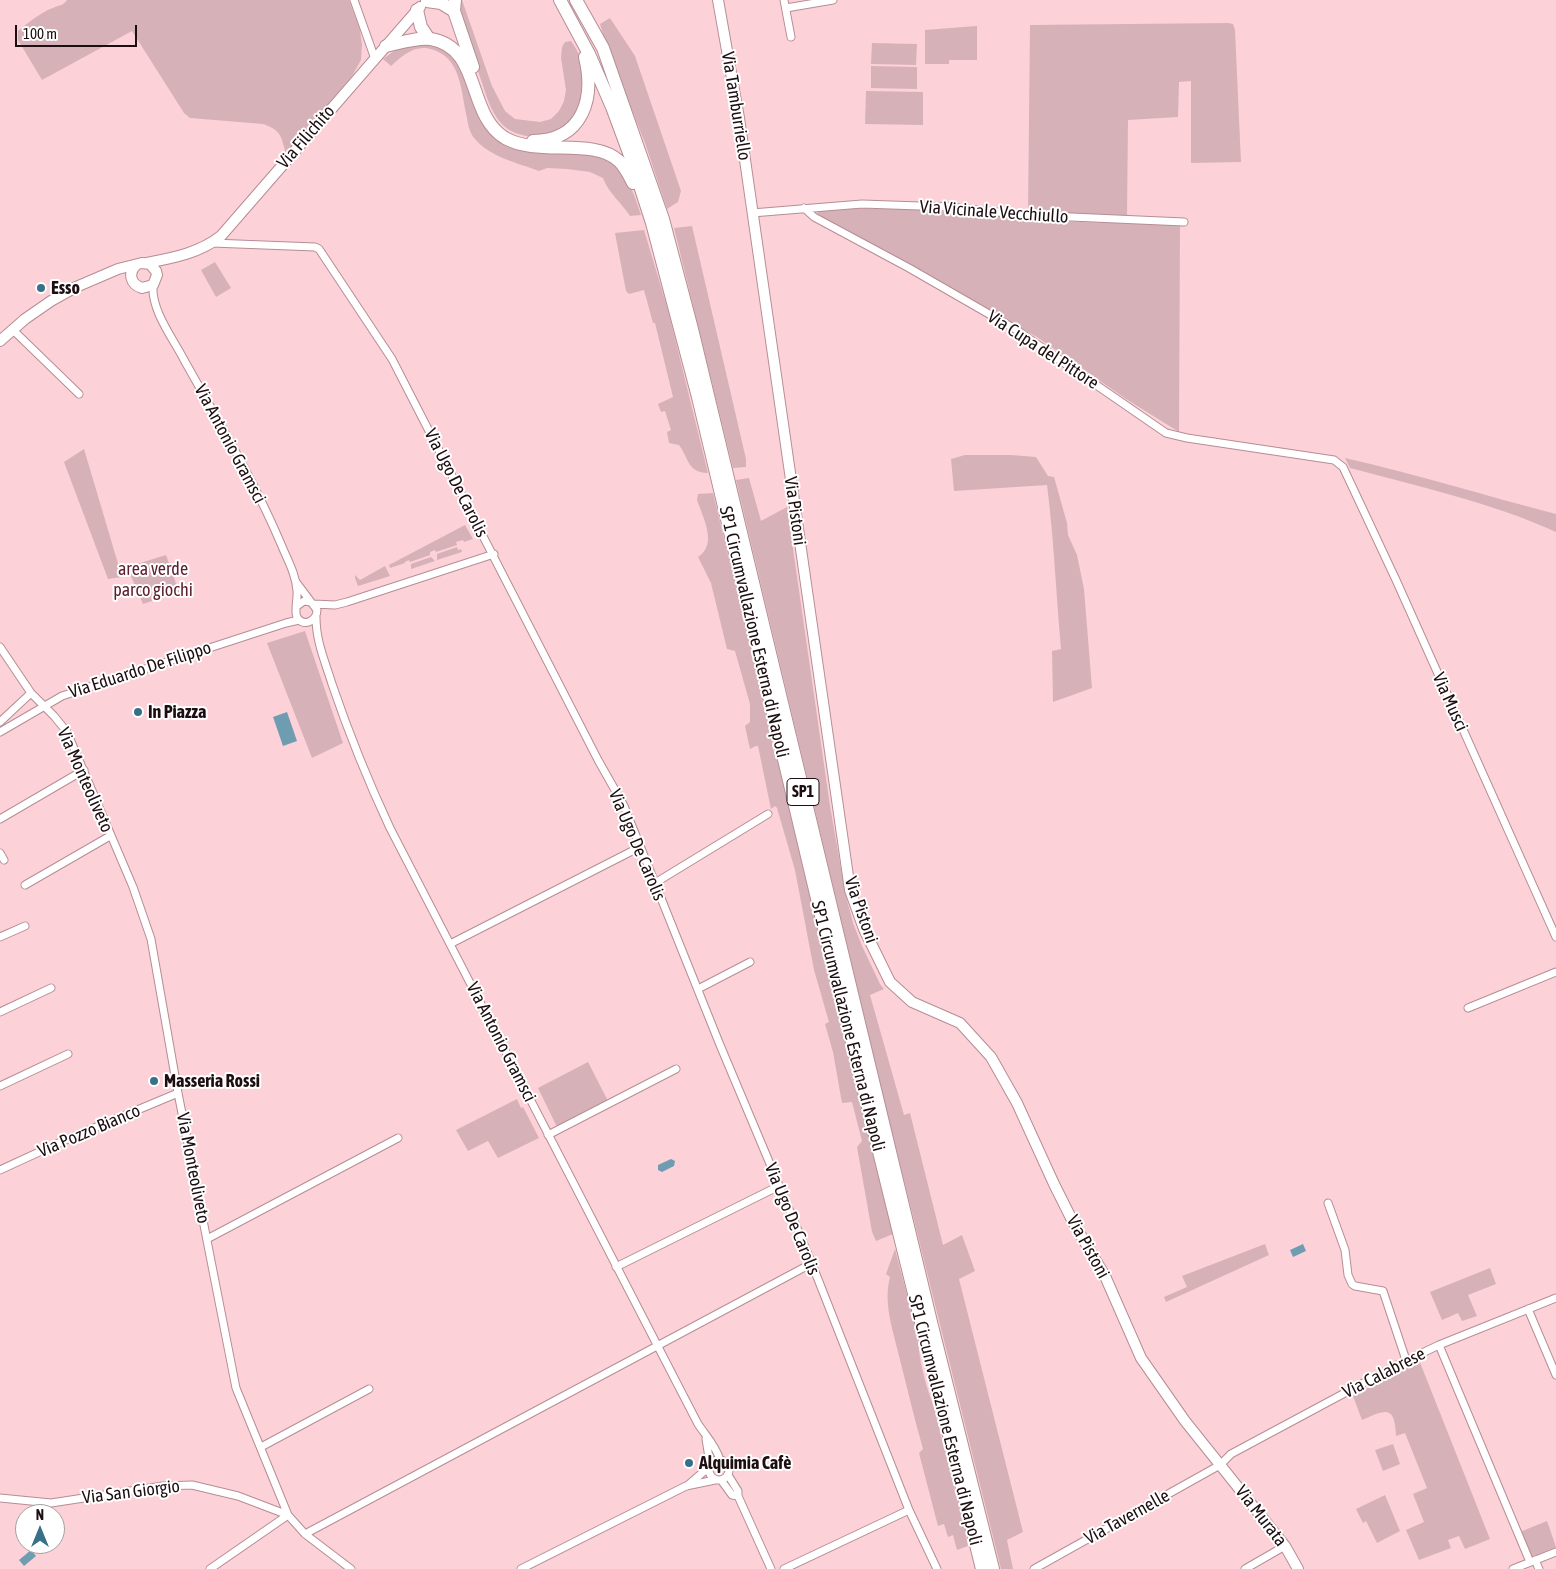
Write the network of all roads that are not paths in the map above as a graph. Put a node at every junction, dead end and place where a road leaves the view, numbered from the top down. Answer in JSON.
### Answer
{"nodes":[{"id":1,"x":354,"y":0,"type":"edge"},
{"id":2,"x":560,"y":0,"type":"edge"},
{"id":3,"x":576,"y":0,"type":"edge"},
{"id":4,"x":718,"y":0,"type":"edge"},
{"id":5,"x":784,"y":0,"type":"edge"},
{"id":6,"x":833,"y":0,"type":"edge"},
{"id":7,"x":424,"y":4,"type":"edge"},
{"id":8,"x":454,"y":6,"type":"edge"},
{"id":9,"x":786,"y":8,"type":"junction"},
{"id":10,"x":791,"y":37,"type":"dead end"},
{"id":11,"x":430,"y":39,"type":"junction"},
{"id":12,"x":386,"y":46,"type":"junction"},
{"id":13,"x":586,"y":52,"type":"junction"},
{"id":14,"x":375,"y":59,"type":"junction"},
{"id":15,"x":647,"y":206,"type":"junction"},
{"id":16,"x":804,"y":208,"type":"junction"},
{"id":17,"x":752,"y":213,"type":"junction"},
{"id":18,"x":1184,"y":222,"type":"dead end"},
{"id":19,"x":212,"y":243,"type":"junction"},
{"id":20,"x":173,"y":257,"type":"junction"},
{"id":21,"x":141,"y":264,"type":"junction"},
{"id":22,"x":108,"y":274,"type":"junction"},
{"id":23,"x":131,"y":278,"type":"junction"},
{"id":24,"x":155,"y":280,"type":"junction"},
{"id":25,"x":138,"y":287,"type":"junction"},
{"id":26,"x":157,"y":309,"type":"junction"},
{"id":27,"x":13,"y":330,"type":"junction"},
{"id":28,"x":0,"y":342,"type":"edge"},
{"id":29,"x":79,"y":394,"type":"dead end"},
{"id":30,"x":1343,"y":467,"type":"joint"},
{"id":31,"x":494,"y":554,"type":"junction"},
{"id":32,"x":296,"y":582,"type":"junction"},
{"id":33,"x":313,"y":603,"type":"junction"},
{"id":34,"x":331,"y":605,"type":"junction"},
{"id":35,"x":296,"y":609,"type":"junction"},
{"id":36,"x":316,"y":616,"type":"junction"},
{"id":37,"x":302,"y":621,"type":"junction"},
{"id":38,"x":286,"y":623,"type":"junction"},
{"id":39,"x":316,"y":636,"type":"junction"},
{"id":40,"x":0,"y":647,"type":"edge"},
{"id":41,"x":30,"y":693,"type":"junction"},
{"id":42,"x":43,"y":706,"type":"junction"},
{"id":43,"x":0,"y":722,"type":"edge"},
{"id":44,"x":0,"y":732,"type":"edge"},
{"id":45,"x":84,"y":770,"type":"junction"},
{"id":46,"x":768,"y":814,"type":"dead end"},
{"id":47,"x":0,"y":819,"type":"edge"},
{"id":48,"x":110,"y":836,"type":"junction"},
{"id":49,"x":640,"y":848,"type":"junction"},
{"id":50,"x":0,"y":853,"type":"edge"},
{"id":51,"x":4,"y":860,"type":"dead end"},
{"id":52,"x":655,"y":884,"type":"junction"},
{"id":53,"x":25,"y":885,"type":"dead end"},
{"id":54,"x":1553,"y":921,"type":"edge"},
{"id":55,"x":25,"y":926,"type":"dead end"},
{"id":56,"x":0,"y":937,"type":"edge"},
{"id":57,"x":1556,"y":937,"type":"edge"},
{"id":58,"x":450,"y":944,"type":"junction"},
{"id":59,"x":750,"y":962,"type":"dead end"},
{"id":60,"x":1556,"y":972,"type":"edge"},
{"id":61,"x":51,"y":988,"type":"dead end"},
{"id":62,"x":698,"y":989,"type":"junction"},
{"id":63,"x":1468,"y":1008,"type":"dead end"},
{"id":64,"x":0,"y":1012,"type":"edge"},
{"id":65,"x":68,"y":1054,"type":"dead end"},
{"id":66,"x":676,"y":1068,"type":"dead end"},
{"id":67,"x":0,"y":1086,"type":"edge"},
{"id":68,"x":178,"y":1093,"type":"junction"},
{"id":69,"x":548,"y":1135,"type":"junction"},
{"id":70,"x":398,"y":1138,"type":"dead end"},
{"id":71,"x":0,"y":1170,"type":"edge"},
{"id":72,"x":779,"y":1186,"type":"junction"},
{"id":73,"x":1328,"y":1203,"type":"dead end"},
{"id":74,"x":207,"y":1239,"type":"junction"},
{"id":75,"x":616,"y":1267,"type":"junction"},
{"id":76,"x":805,"y":1267,"type":"dead end"},
{"id":77,"x":1556,"y":1298,"type":"edge"},
{"id":78,"x":1528,"y":1309,"type":"junction"},
{"id":79,"x":1439,"y":1345,"type":"junction"},
{"id":80,"x":658,"y":1346,"type":"junction"},
{"id":81,"x":1406,"y":1360,"type":"junction"},
{"id":82,"x":1556,"y":1375,"type":"edge"},
{"id":83,"x":369,"y":1389,"type":"dead end"},
{"id":84,"x":706,"y":1438,"type":"junction"},
{"id":85,"x":260,"y":1447,"type":"junction"},
{"id":86,"x":720,"y":1460,"type":"junction"},
{"id":87,"x":710,"y":1465,"type":"junction"},
{"id":88,"x":1220,"y":1465,"type":"junction"},
{"id":89,"x":728,"y":1475,"type":"junction"},
{"id":90,"x":718,"y":1480,"type":"junction"},
{"id":91,"x":686,"y":1486,"type":"junction"},
{"id":92,"x":738,"y":1496,"type":"junction"},
{"id":93,"x":0,"y":1498,"type":"edge"},
{"id":94,"x":909,"y":1510,"type":"junction"},
{"id":95,"x":288,"y":1515,"type":"junction"},
{"id":96,"x":305,"y":1534,"type":"junction"},
{"id":97,"x":980,"y":1542,"type":"junction"},
{"id":98,"x":1285,"y":1546,"type":"junction"},
{"id":99,"x":1556,"y":1552,"type":"edge"},
{"id":100,"x":1532,"y":1561,"type":"junction"},
{"id":101,"x":210,"y":1569,"type":"edge"},
{"id":102,"x":352,"y":1569,"type":"edge"},
{"id":103,"x":521,"y":1569,"type":"edge"},
{"id":104,"x":771,"y":1569,"type":"edge"},
{"id":105,"x":784,"y":1569,"type":"edge"},
{"id":106,"x":937,"y":1569,"type":"edge"},
{"id":107,"x":982,"y":1569,"type":"edge"},
{"id":108,"x":993,"y":1569,"type":"edge"},
{"id":109,"x":1034,"y":1569,"type":"edge"},
{"id":110,"x":1245,"y":1569,"type":"edge"},
{"id":111,"x":1298,"y":1569,"type":"edge"},
{"id":112,"x":1513,"y":1569,"type":"edge"},
{"id":113,"x":1539,"y":1569,"type":"edge"}],
"edges":[{"from":1,"to":14,"type":"street"},
{"from":2,"to":13,"type":"highway","name":"SP1 Circumvallazione Esterna di Napoli","number":"SP1"},
{"from":3,"to":97,"type":"highway","name":"SP1 Circumvallazione Esterna di Napoli","number":"SP1"},
{"from":4,"to":17,"type":"street","name":"Via Tamburriello"},
{"from":5,"to":9,"type":"street"},
{"from":6,"to":9,"type":"street"},
{"from":7,"to":8,"type":"highway"},
{"from":7,"to":11,"type":"highway"},
{"from":7,"to":12,"type":"street","name":"Via Filichito"},
{"from":8,"to":13,"type":"highway"},
{"from":9,"to":10,"type":"street"},
{"from":11,"to":12,"type":"highway"},
{"from":11,"to":15,"type":"highway"},
{"from":12,"to":14,"type":"street","name":"Via Filichito"},
{"from":13,"to":15,"type":"highway","name":"SP1 Circumvallazione Esterna di Napoli","number":"SP1"},
{"from":14,"to":19,"type":"street","name":"Via Filichito"},
{"from":15,"to":97,"type":"highway","name":"SP1 Circumvallazione Esterna di Napoli","number":"SP1"},
{"from":16,"to":17,"type":"street"},
{"from":16,"to":18,"type":"street","name":"Via Vicinale Vecchiullo"},
{"from":16,"to":30,"type":"street","name":"Via Cupa del Pittore"},
{"from":17,"to":88,"type":"street","name":"Via Pistoni"},
{"from":19,"to":20,"type":"street","name":"Via Filichito"},
{"from":19,"to":31,"type":"street","name":"Via Ugo De Carolis"},
{"from":20,"to":21,"type":"street","name":"Via Filichito"},
{"from":20,"to":24,"type":"street","name":"Via Filichito"},
{"from":21,"to":22,"type":"street","name":"Via Filichito"},
{"from":21,"to":23,"type":"street"},
{"from":21,"to":24,"type":"street"},
{"from":22,"to":23,"type":"street"},
{"from":22,"to":27,"type":"street","name":"Via Filichito"},
{"from":23,"to":25,"type":"street"},
{"from":24,"to":25,"type":"street"},
{"from":24,"to":26,"type":"street","name":"Via Antonio Gramsci"},
{"from":25,"to":26,"type":"street","name":"Via Antonio Gramsci"},
{"from":26,"to":32,"type":"street","name":"Via Antonio Gramsci"},
{"from":27,"to":28,"type":"street","name":"Via Filichito"},
{"from":27,"to":29,"type":"street"},
{"from":30,"to":54,"type":"street","name":"Via Musci"},
{"from":31,"to":34,"type":"street"},
{"from":31,"to":49,"type":"street","name":"Via Ugo De Carolis"},
{"from":32,"to":33,"type":"street","name":"Via Antonio Gramsci"},
{"from":32,"to":35,"type":"street","name":"Via Antonio Gramsci"},
{"from":33,"to":34,"type":"street"},
{"from":33,"to":35,"type":"street"},
{"from":33,"to":36,"type":"street"},
{"from":34,"to":36,"type":"street"},
{"from":35,"to":37,"type":"street"},
{"from":35,"to":38,"type":"street","name":"Via Eduardo De Filippo"},
{"from":36,"to":37,"type":"street"},
{"from":36,"to":39,"type":"street","name":"Via Antonio Gramsci"},
{"from":37,"to":38,"type":"street","name":"Via Eduardo De Filippo"},
{"from":37,"to":39,"type":"street","name":"Via Antonio Gramsci"},
{"from":38,"to":42,"type":"street","name":"Via Eduardo De Filippo"},
{"from":39,"to":58,"type":"street","name":"Via Antonio Gramsci"},
{"from":40,"to":41,"type":"street","name":"Via Monteoliveto"},
{"from":41,"to":42,"type":"street","name":"Via Monteoliveto"},
{"from":41,"to":43,"type":"street"},
{"from":42,"to":44,"type":"street","name":"Via Eduardo De Filippo"},
{"from":42,"to":45,"type":"street","name":"Via Monteoliveto"},
{"from":45,"to":47,"type":"street"},
{"from":45,"to":48,"type":"street","name":"Via Monteoliveto"},
{"from":46,"to":52,"type":"street"},
{"from":48,"to":53,"type":"street"},
{"from":48,"to":68,"type":"street","name":"Via Monteoliveto"},
{"from":49,"to":52,"type":"street","name":"Via Ugo De Carolis"},
{"from":49,"to":58,"type":"street"},
{"from":50,"to":51,"type":"street"},
{"from":52,"to":62,"type":"street","name":"Via Ugo De Carolis"},
{"from":54,"to":57,"type":"street","name":"Via Musci"},
{"from":55,"to":56,"type":"street"},
{"from":58,"to":69,"type":"street","name":"Via Antonio Gramsci"},
{"from":59,"to":62,"type":"street"},
{"from":60,"to":63,"type":"street"},
{"from":61,"to":64,"type":"street"},
{"from":62,"to":72,"type":"street","name":"Via Ugo De Carolis"},
{"from":65,"to":67,"type":"street"},
{"from":66,"to":69,"type":"street"},
{"from":68,"to":71,"type":"street","name":"Via Pozzo Bianco"},
{"from":68,"to":74,"type":"street","name":"Via Monteoliveto"},
{"from":69,"to":75,"type":"street","name":"Via Antonio Gramsci"},
{"from":70,"to":74,"type":"street"},
{"from":72,"to":75,"type":"street"},
{"from":72,"to":94,"type":"street","name":"Via Ugo De Carolis"},
{"from":73,"to":81,"type":"street"},
{"from":74,"to":85,"type":"street","name":"Via Monteoliveto"},
{"from":75,"to":80,"type":"street","name":"Via Antonio Gramsci"},
{"from":76,"to":80,"type":"street"},
{"from":77,"to":78,"type":"street","name":"Via Calabrese"},
{"from":78,"to":79,"type":"street","name":"Via Calabrese"},
{"from":78,"to":82,"type":"street"},
{"from":79,"to":81,"type":"street","name":"Via Calabrese"},
{"from":79,"to":100,"type":"street"},
{"from":80,"to":84,"type":"street","name":"Via Antonio Gramsci"},
{"from":80,"to":96,"type":"street"},
{"from":81,"to":88,"type":"street","name":"Via Calabrese"},
{"from":83,"to":85,"type":"street"},
{"from":84,"to":86,"type":"street","name":"Via Antonio Gramsci"},
{"from":84,"to":87,"type":"street","name":"Via Antonio Gramsci"},
{"from":85,"to":95,"type":"street","name":"Via Monteoliveto"},
{"from":86,"to":87,"type":"street"},
{"from":86,"to":89,"type":"street"},
{"from":87,"to":90,"type":"street"},
{"from":87,"to":91,"type":"street"},
{"from":88,"to":98,"type":"street","name":"Via Murata"},
{"from":88,"to":109,"type":"street","name":"Via Tavernelle"},
{"from":89,"to":90,"type":"street"},
{"from":89,"to":92,"type":"street"},
{"from":90,"to":91,"type":"street"},
{"from":90,"to":92,"type":"street"},
{"from":91,"to":103,"type":"street"},
{"from":92,"to":104,"type":"street"},
{"from":93,"to":95,"type":"street","name":"Via San Giorgio"},
{"from":94,"to":105,"type":"street"},
{"from":94,"to":106,"type":"street","name":"Via Ugo De Carolis"},
{"from":95,"to":96,"type":"street","name":"Via Monteoliveto"},
{"from":95,"to":101,"type":"street"},
{"from":96,"to":102,"type":"street","name":"Via Monteoliveto"},
{"from":97,"to":107,"type":"highway","name":"SP1 Circumvallazione Esterna di Napoli","number":"SP1"},
{"from":97,"to":108,"type":"highway","name":"SP1 Circumvallazione Esterna di Napoli","number":"SP1"},
{"from":98,"to":110,"type":"street"},
{"from":98,"to":111,"type":"street","name":"Via Murata"},
{"from":99,"to":100,"type":"street"},
{"from":100,"to":112,"type":"street"},
{"from":100,"to":113,"type":"street"}]}
